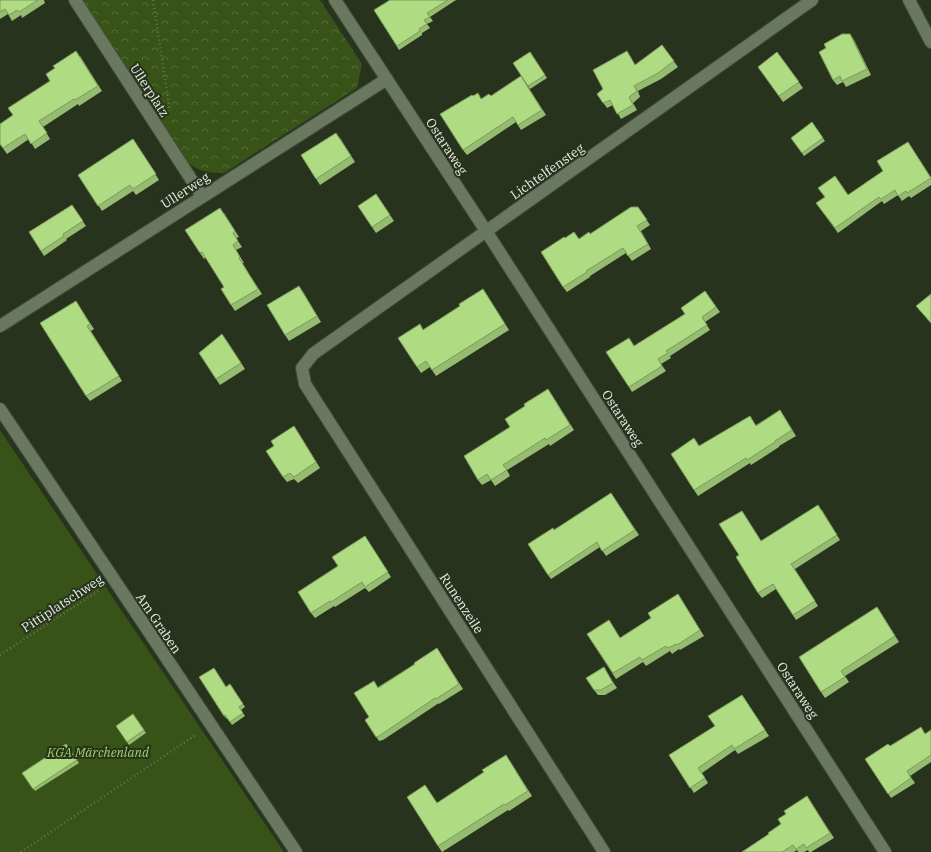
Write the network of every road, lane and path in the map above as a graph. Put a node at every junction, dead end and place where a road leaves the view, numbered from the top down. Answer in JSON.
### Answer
{"nodes":[{"id":1,"x":75,"y":0,"type":"edge"},
{"id":2,"x":153,"y":0,"type":"edge"},
{"id":3,"x":335,"y":0,"type":"edge"},
{"id":4,"x":812,"y":0,"type":"edge"},
{"id":5,"x":909,"y":0,"type":"edge"},
{"id":6,"x":931,"y":42,"type":"edge"},
{"id":7,"x":387,"y":79,"type":"junction"},
{"id":8,"x":163,"y":135,"type":"junction"},
{"id":9,"x":202,"y":196,"type":"junction"},
{"id":10,"x":486,"y":231,"type":"junction"},
{"id":11,"x":0,"y":326,"type":"edge"},
{"id":12,"x":302,"y":368,"type":"joint"},
{"id":13,"x":0,"y":409,"type":"edge"},
{"id":14,"x":114,"y":581,"type":"junction"},
{"id":15,"x":0,"y":655,"type":"edge"},
{"id":16,"x":211,"y":725,"type":"junction"},
{"id":17,"x":21,"y":852,"type":"edge"},
{"id":18,"x":296,"y":852,"type":"edge"},
{"id":19,"x":604,"y":852,"type":"edge"},
{"id":20,"x":885,"y":852,"type":"edge"}],
"edges":[{"from":1,"to":8,"type":"street","name":"Ullerplatz"},
{"from":2,"to":8,"type":"path"},
{"from":3,"to":7,"type":"street","name":"Ostaraweg"},
{"from":4,"to":10,"type":"street","name":"Lichtelfensteg"},
{"from":5,"to":6,"type":"street"},
{"from":7,"to":9,"type":"street","name":"Ullerweg"},
{"from":7,"to":10,"type":"street","name":"Ostaraweg"},
{"from":8,"to":9,"type":"street","name":"Ullerplatz"},
{"from":9,"to":11,"type":"street","name":"Ullerweg"},
{"from":10,"to":12,"type":"street","name":"Lichtelfensteg"},
{"from":10,"to":20,"type":"street","name":"Ostaraweg"},
{"from":12,"to":19,"type":"street","name":"Runenzeile"},
{"from":13,"to":14,"type":"street","name":"Am Graben"},
{"from":14,"to":15,"type":"path","name":"Pittiplatschweg"},
{"from":14,"to":16,"type":"street","name":"Am Graben"},
{"from":16,"to":17,"type":"path"},
{"from":16,"to":18,"type":"street","name":"Am Graben"}]}
